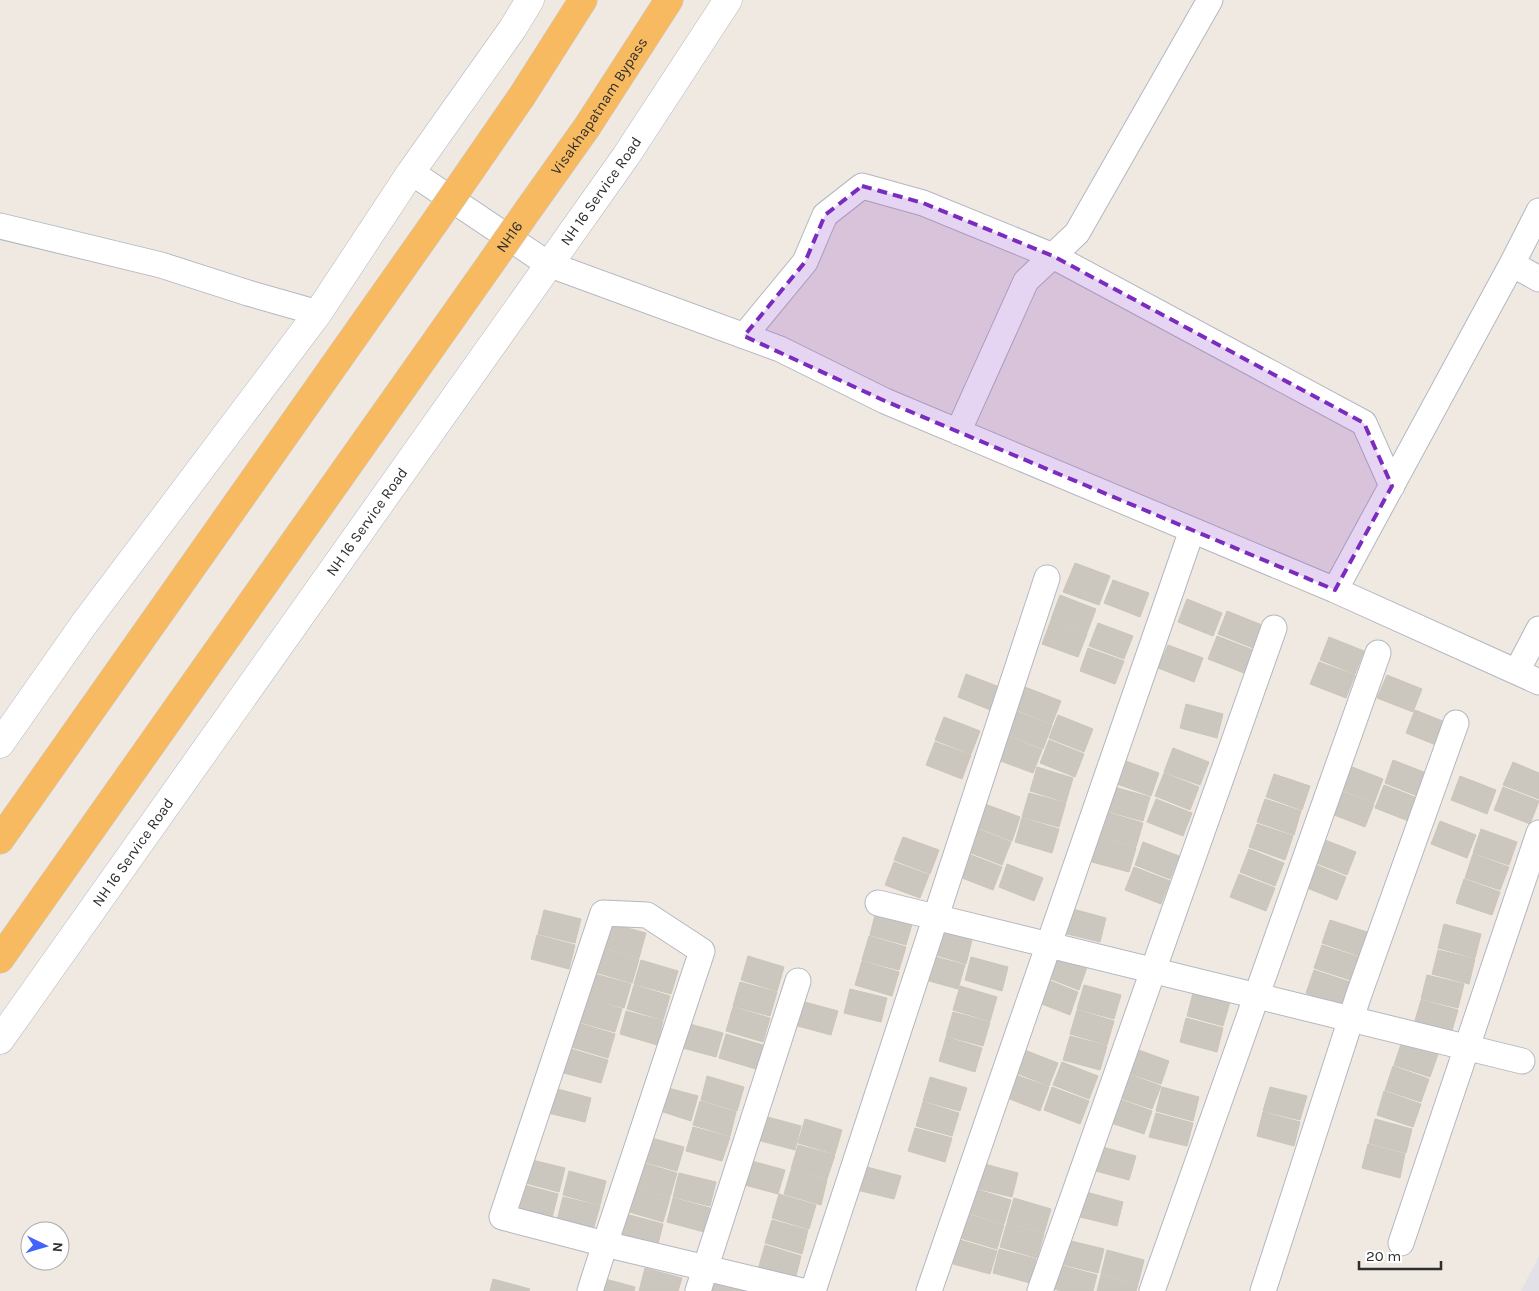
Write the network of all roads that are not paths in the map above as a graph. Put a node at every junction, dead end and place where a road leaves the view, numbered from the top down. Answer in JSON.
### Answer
{"nodes":[{"id":1,"x":530,"y":0,"type":"edge"},
{"id":2,"x":583,"y":0,"type":"edge"},
{"id":3,"x":668,"y":0,"type":"edge"},
{"id":4,"x":728,"y":0,"type":"edge"},
{"id":5,"x":1210,"y":0,"type":"edge"},
{"id":6,"x":411,"y":172,"type":"junction"},
{"id":7,"x":528,"y":210,"type":"joint"},
{"id":8,"x":1539,"y":211,"type":"edge"},
{"id":9,"x":0,"y":226,"type":"edge"},
{"id":10,"x":1053,"y":256,"type":"junction"},
{"id":11,"x":548,"y":264,"type":"junction"},
{"id":12,"x":1512,"y":264,"type":"junction"},
{"id":13,"x":1539,"y":279,"type":"edge"},
{"id":14,"x":318,"y":313,"type":"junction"},
{"id":15,"x":744,"y":336,"type":"junction"},
{"id":16,"x":958,"y":432,"type":"junction"},
{"id":17,"x":1392,"y":486,"type":"junction"},
{"id":18,"x":1192,"y":530,"type":"junction"},
{"id":19,"x":1047,"y":578,"type":"dead end"},
{"id":20,"x":1336,"y":590,"type":"junction"},
{"id":21,"x":1274,"y":628,"type":"dead end"},
{"id":22,"x":1539,"y":629,"type":"edge"},
{"id":23,"x":1378,"y":653,"type":"dead end"},
{"id":24,"x":1517,"y":671,"type":"junction"},
{"id":25,"x":1539,"y":682,"type":"edge"},
{"id":26,"x":1456,"y":723,"type":"dead end"},
{"id":27,"x":0,"y":744,"type":"edge"},
{"id":28,"x":1539,"y":833,"type":"edge"},
{"id":29,"x":0,"y":840,"type":"edge"},
{"id":30,"x":878,"y":903,"type":"dead end"},
{"id":31,"x":936,"y":917,"type":"junction"},
{"id":32,"x":1048,"y":945,"type":"junction"},
{"id":33,"x":0,"y":959,"type":"edge"},
{"id":34,"x":1153,"y":970,"type":"junction"},
{"id":35,"x":798,"y":981,"type":"dead end"},
{"id":36,"x":1257,"y":996,"type":"junction"},
{"id":37,"x":1351,"y":1019,"type":"junction"},
{"id":38,"x":0,"y":1040,"type":"edge"},
{"id":39,"x":1467,"y":1047,"type":"junction"},
{"id":40,"x":1522,"y":1061,"type":"dead end"},
{"id":41,"x":1401,"y":1243,"type":"dead end"},
{"id":42,"x":606,"y":1244,"type":"junction"},
{"id":43,"x":702,"y":1279,"type":"edge"},
{"id":44,"x":590,"y":1291,"type":"edge"},
{"id":45,"x":802,"y":1291,"type":"edge"},
{"id":46,"x":813,"y":1291,"type":"edge"},
{"id":47,"x":929,"y":1291,"type":"edge"},
{"id":48,"x":1040,"y":1291,"type":"edge"},
{"id":49,"x":1152,"y":1291,"type":"edge"},
{"id":50,"x":1263,"y":1291,"type":"edge"}],
"edges":[{"from":1,"to":6,"type":"street"},
{"from":2,"to":29,"type":"highway","bridge":true},
{"from":3,"to":7,"type":"highway","name":"Visakhapatnam Bypass","number":"NH16"},
{"from":4,"to":11,"type":"street","name":"NH 16 Service Road"},
{"from":5,"to":10,"type":"street"},
{"from":6,"to":11,"type":"street"},
{"from":6,"to":14,"type":"street"},
{"from":7,"to":33,"type":"highway","name":"NH16","number":"NH16","bridge":true},
{"from":8,"to":12,"type":"street"},
{"from":9,"to":14,"type":"street"},
{"from":10,"to":15,"type":"street"},
{"from":10,"to":16,"type":"street"},
{"from":10,"to":17,"type":"street"},
{"from":11,"to":15,"type":"street"},
{"from":11,"to":38,"type":"street","name":"NH 16 Service Road"},
{"from":12,"to":13,"type":"street"},
{"from":12,"to":17,"type":"street"},
{"from":14,"to":27,"type":"street"},
{"from":15,"to":16,"type":"street"},
{"from":16,"to":18,"type":"street"},
{"from":17,"to":20,"type":"street"},
{"from":18,"to":20,"type":"street"},
{"from":18,"to":32,"type":"street"},
{"from":19,"to":31,"type":"street"},
{"from":20,"to":24,"type":"street"},
{"from":21,"to":34,"type":"street"},
{"from":22,"to":24,"type":"street"},
{"from":23,"to":36,"type":"street"},
{"from":24,"to":25,"type":"street"},
{"from":26,"to":37,"type":"street"},
{"from":28,"to":39,"type":"street"},
{"from":30,"to":31,"type":"street"},
{"from":31,"to":32,"type":"street"},
{"from":31,"to":46,"type":"street"},
{"from":32,"to":34,"type":"street"},
{"from":32,"to":47,"type":"street"},
{"from":34,"to":36,"type":"street"},
{"from":34,"to":48,"type":"street"},
{"from":35,"to":43,"type":"street"},
{"from":36,"to":37,"type":"street"},
{"from":36,"to":49,"type":"street"},
{"from":37,"to":39,"type":"street"},
{"from":37,"to":50,"type":"street"},
{"from":39,"to":40,"type":"street"},
{"from":39,"to":41,"type":"street"},
{"from":42,"to":42,"type":"street"},
{"from":42,"to":43,"type":"street"},
{"from":42,"to":44,"type":"street"},
{"from":43,"to":45,"type":"street"}]}
